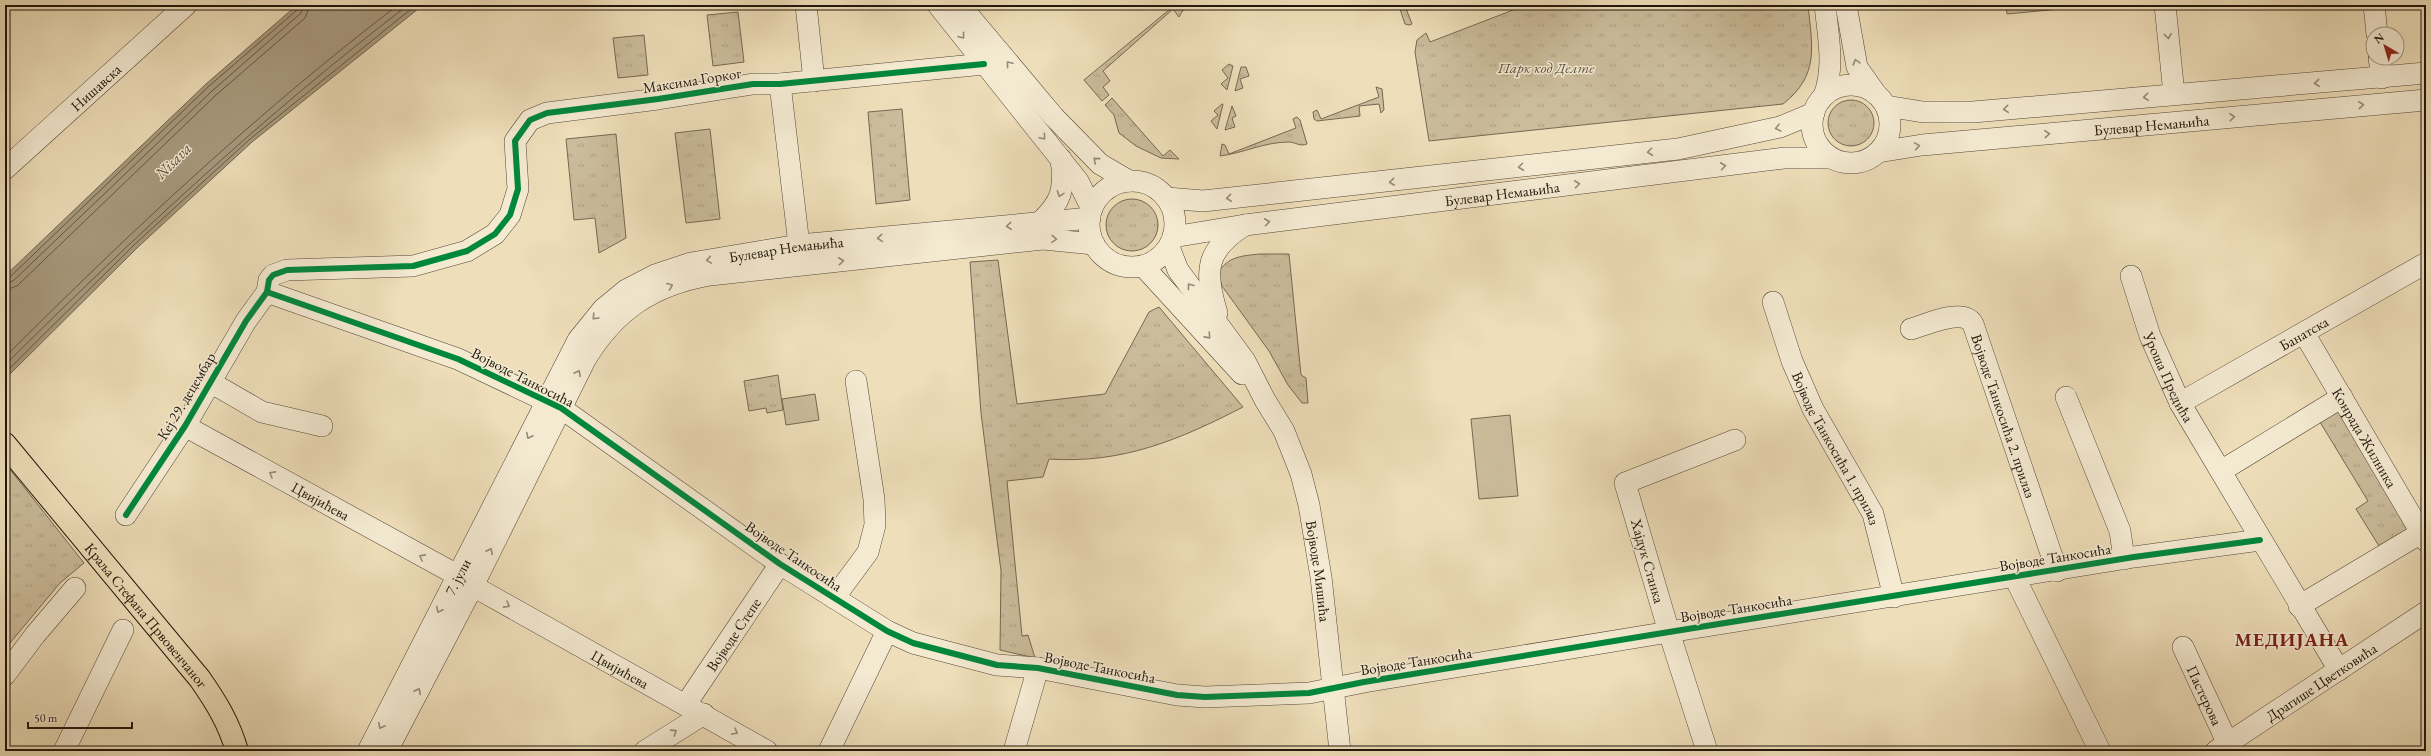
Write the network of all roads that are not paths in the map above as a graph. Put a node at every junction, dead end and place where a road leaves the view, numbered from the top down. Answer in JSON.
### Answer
{"nodes":[{"id":1,"x":186,"y":5,"type":"edge"},
{"id":2,"x":806,"y":5,"type":"edge"},
{"id":3,"x":938,"y":5,"type":"edge"},
{"id":4,"x":960,"y":5,"type":"edge"},
{"id":5,"x":1825,"y":5,"type":"edge"},
{"id":6,"x":1846,"y":5,"type":"edge"},
{"id":7,"x":2165,"y":5,"type":"edge"},
{"id":8,"x":2374,"y":5,"type":"edge"},
{"id":9,"x":2376,"y":26,"type":"edge"},
{"id":10,"x":984,"y":64,"type":"junction"},
{"id":11,"x":2381,"y":68,"type":"edge"},
{"id":12,"x":2426,"y":73,"type":"edge"},
{"id":13,"x":824,"y":80,"type":"junction"},
{"id":14,"x":780,"y":84,"type":"junction"},
{"id":15,"x":2174,"y":94,"type":"junction"},
{"id":16,"x":1881,"y":100,"type":"junction"},
{"id":17,"x":2426,"y":100,"type":"edge"},
{"id":18,"x":1819,"y":104,"type":"junction"},
{"id":19,"x":1878,"y":152,"type":"junction"},
{"id":20,"x":1061,"y":158,"type":"junction"},
{"id":21,"x":1831,"y":158,"type":"junction"},
{"id":22,"x":5,"y":169,"type":"edge"},
{"id":23,"x":1129,"y":182,"type":"junction"},
{"id":24,"x":1166,"y":198,"type":"junction"},
{"id":25,"x":1091,"y":213,"type":"junction"},
{"id":26,"x":1039,"y":223,"type":"junction"},
{"id":27,"x":1246,"y":225,"type":"junction"},
{"id":28,"x":1171,"y":242,"type":"junction"},
{"id":29,"x":1094,"y":244,"type":"junction"},
{"id":30,"x":799,"y":245,"type":"junction"},
{"id":31,"x":2426,"y":263,"type":"edge"},
{"id":32,"x":1143,"y":266,"type":"junction"},
{"id":33,"x":2131,"y":276,"type":"dead end"},
{"id":34,"x":267,"y":292,"type":"junction"},
{"id":35,"x":1773,"y":302,"type":"dead end"},
{"id":36,"x":1222,"y":327,"type":"junction"},
{"id":37,"x":1911,"y":329,"type":"dead end"},
{"id":38,"x":2304,"y":333,"type":"junction"},
{"id":39,"x":856,"y":381,"type":"dead end"},
{"id":40,"x":210,"y":382,"type":"junction"},
{"id":41,"x":2342,"y":397,"type":"junction"},
{"id":42,"x":2066,"y":398,"type":"dead end"},
{"id":43,"x":1265,"y":400,"type":"junction"},
{"id":44,"x":2180,"y":403,"type":"junction"},
{"id":45,"x":554,"y":405,"type":"junction"},
{"id":46,"x":185,"y":426,"type":"junction"},
{"id":47,"x":322,"y":426,"type":"dead end"},
{"id":48,"x":1735,"y":440,"type":"dead end"},
{"id":49,"x":5,"y":444,"type":"edge"},
{"id":50,"x":2221,"y":471,"type":"junction"},
{"id":51,"x":126,"y":515,"type":"dead end"},
{"id":52,"x":2423,"y":537,"type":"edge"},
{"id":53,"x":2260,"y":540,"type":"junction"},
{"id":54,"x":2124,"y":559,"type":"junction"},
{"id":55,"x":780,"y":564,"type":"junction"},
{"id":56,"x":2057,"y":571,"type":"junction"},
{"id":57,"x":2015,"y":578,"type":"junction"},
{"id":58,"x":465,"y":581,"type":"junction"},
{"id":59,"x":75,"y":588,"type":"dead end"},
{"id":60,"x":1894,"y":597,"type":"junction"},
{"id":61,"x":834,"y":598,"type":"junction"},
{"id":62,"x":2299,"y":606,"type":"junction"},
{"id":63,"x":2426,"y":612,"type":"edge"},
{"id":64,"x":123,"y":630,"type":"dead end"},
{"id":65,"x":887,"y":631,"type":"junction"},
{"id":66,"x":1669,"y":632,"type":"junction"},
{"id":67,"x":2183,"y":647,"type":"dead end"},
{"id":68,"x":1038,"y":668,"type":"junction"},
{"id":69,"x":2339,"y":670,"type":"junction"},
{"id":70,"x":5,"y":675,"type":"edge"},
{"id":71,"x":1334,"y":688,"type":"junction"},
{"id":72,"x":695,"y":709,"type":"junction"},
{"id":73,"x":2222,"y":748,"type":"edge"},
{"id":74,"x":64,"y":751,"type":"edge"},
{"id":75,"x":236,"y":751,"type":"edge"},
{"id":76,"x":368,"y":751,"type":"edge"},
{"id":77,"x":387,"y":751,"type":"edge"},
{"id":78,"x":645,"y":751,"type":"edge"},
{"id":79,"x":767,"y":751,"type":"edge"},
{"id":80,"x":829,"y":751,"type":"edge"},
{"id":81,"x":1014,"y":751,"type":"edge"},
{"id":82,"x":1340,"y":751,"type":"edge"},
{"id":83,"x":1708,"y":751,"type":"edge"},
{"id":84,"x":2100,"y":751,"type":"edge"}],
"edges":[{"from":1,"to":22,"type":"street","name":"Нишавска"},
{"from":2,"to":13,"type":"street"},
{"from":3,"to":10,"type":"street","one_way":true},
{"from":23,"to":4,"type":"street","one_way":true},
{"from":5,"to":18,"type":"street"},
{"from":16,"to":6,"type":"street","one_way":true},
{"from":7,"to":15,"type":"street","one_way":true},
{"from":8,"to":9,"type":"street"},
{"from":10,"to":13,"type":"street","name":"Максима Горког"},
{"from":10,"to":20,"type":"street","one_way":true},
{"from":11,"to":12,"type":"street","name":"Булевар Немањића"},
{"from":11,"to":15,"type":"street","name":"Булевар Немањића","one_way":true},
{"from":13,"to":14,"type":"street","name":"Максима Горког"},
{"from":14,"to":30,"type":"street"},
{"from":14,"to":34,"type":"street","name":"Максима Горког"},
{"from":15,"to":16,"type":"street","name":"Булевар Немањића","one_way":true},
{"from":16,"to":18,"type":"street"},
{"from":16,"to":19,"type":"street"},
{"from":19,"to":17,"type":"street","name":"Булевар Немањића","one_way":true},
{"from":18,"to":21,"type":"street"},
{"from":18,"to":24,"type":"street","name":"Булевар Немањића","one_way":true},
{"from":19,"to":21,"type":"street"},
{"from":20,"to":25,"type":"street"},
{"from":20,"to":26,"type":"street","one_way":true},
{"from":27,"to":21,"type":"street","name":"Булевар Немањића","one_way":true},
{"from":23,"to":24,"type":"street"},
{"from":23,"to":25,"type":"street"},
{"from":24,"to":28,"type":"street"},
{"from":25,"to":26,"type":"street","name":"Булевар Немањића"},
{"from":25,"to":29,"type":"street"},
{"from":26,"to":30,"type":"street","name":"Булевар Немањића","one_way":true},
{"from":27,"to":28,"type":"street","name":"Булевар Немањића"},
{"from":27,"to":36,"type":"street"},
{"from":28,"to":32,"type":"street"},
{"from":36,"to":28,"type":"street","name":"Војводе Мишића","one_way":true},
{"from":29,"to":32,"type":"street"},
{"from":45,"to":29,"type":"street","name":"Булевар Немањића","one_way":true},
{"from":30,"to":45,"type":"street","name":"Булевар Немањића","one_way":true},
{"from":31,"to":38,"type":"street","name":"Банатска"},
{"from":32,"to":43,"type":"street","name":"Војводе Мишића","one_way":true},
{"from":33,"to":44,"type":"street","name":"Уроша Предића"},
{"from":34,"to":40,"type":"street","name":"Кеј 29. децембар"},
{"from":34,"to":45,"type":"street","name":"Војводе Танкосића"},
{"from":35,"to":60,"type":"street","name":"Војводе Танкосића 1. прилаз"},
{"from":36,"to":43,"type":"street","name":"Војводе Мишића"},
{"from":37,"to":56,"type":"street","name":"Војводе Танкосића 2. прилаз"},
{"from":38,"to":41,"type":"street","name":"Конрада Жилника"},
{"from":38,"to":44,"type":"street","name":"Банатска"},
{"from":39,"to":61,"type":"street"},
{"from":40,"to":46,"type":"street","name":"Кеј 29. децембар"},
{"from":40,"to":47,"type":"street","name":"Кеј 29. децембар"},
{"from":41,"to":50,"type":"street"},
{"from":41,"to":52,"type":"street","name":"Конрада Жилника"},
{"from":42,"to":54,"type":"street"},
{"from":43,"to":71,"type":"street","name":"Војводе Мишића"},
{"from":44,"to":50,"type":"street","name":"Уроша Предића"},
{"from":45,"to":55,"type":"street","name":"Војводе Танкосића"},
{"from":45,"to":58,"type":"street","name":"7. јули"},
{"from":46,"to":51,"type":"street","name":"Кеј 29. децембар"},
{"from":58,"to":46,"type":"street","name":"Цвијићева","one_way":true},
{"from":48,"to":66,"type":"street","name":"Хајдук Станка"},
{"from":49,"to":75,"type":"main road","name":"Краља Стефана Првовенчаног"},
{"from":50,"to":53,"type":"street","name":"Уроша Предића"},
{"from":52,"to":62,"type":"street"},
{"from":53,"to":54,"type":"street","name":"Војводе Танкосића"},
{"from":53,"to":62,"type":"street","name":"Уроша Предића"},
{"from":54,"to":56,"type":"street","name":"Војводе Танкосића"},
{"from":55,"to":61,"type":"street","name":"Војводе Танкосића"},
{"from":55,"to":72,"type":"street","name":"Војводе Степе"},
{"from":56,"to":57,"type":"street","name":"Војводе Танкосића"},
{"from":57,"to":60,"type":"street","name":"Војводе Танкосића"},
{"from":57,"to":84,"type":"street"},
{"from":58,"to":72,"type":"street","name":"Цвијићева","one_way":true},
{"from":58,"to":76,"type":"street","name":"7. јули","one_way":true},
{"from":77,"to":58,"type":"street","name":"7. јули","one_way":true},
{"from":59,"to":70,"type":"street"},
{"from":60,"to":66,"type":"street","name":"Војводе Танкосића"},
{"from":61,"to":65,"type":"street","name":"Војводе Танкосића"},
{"from":62,"to":69,"type":"street","name":"Уроша Предића"},
{"from":63,"to":69,"type":"street","name":"Драгише Цветковића"},
{"from":64,"to":74,"type":"street"},
{"from":65,"to":68,"type":"street","name":"Војводе Танкосића"},
{"from":65,"to":80,"type":"street"},
{"from":66,"to":71,"type":"street","name":"Војводе Танкосића"},
{"from":66,"to":83,"type":"street","name":"Хајдук Станка"},
{"from":67,"to":73,"type":"street","name":"Пастерова"},
{"from":68,"to":71,"type":"street","name":"Војводе Танкосића"},
{"from":68,"to":81,"type":"street"},
{"from":69,"to":73,"type":"street","name":"Драгише Цветковића"},
{"from":71,"to":82,"type":"street","name":"Војводе Мишића"},
{"from":78,"to":72,"type":"street","name":"Војводе Степе","one_way":true},
{"from":72,"to":79,"type":"street","name":"Цвијићева","one_way":true}]}
